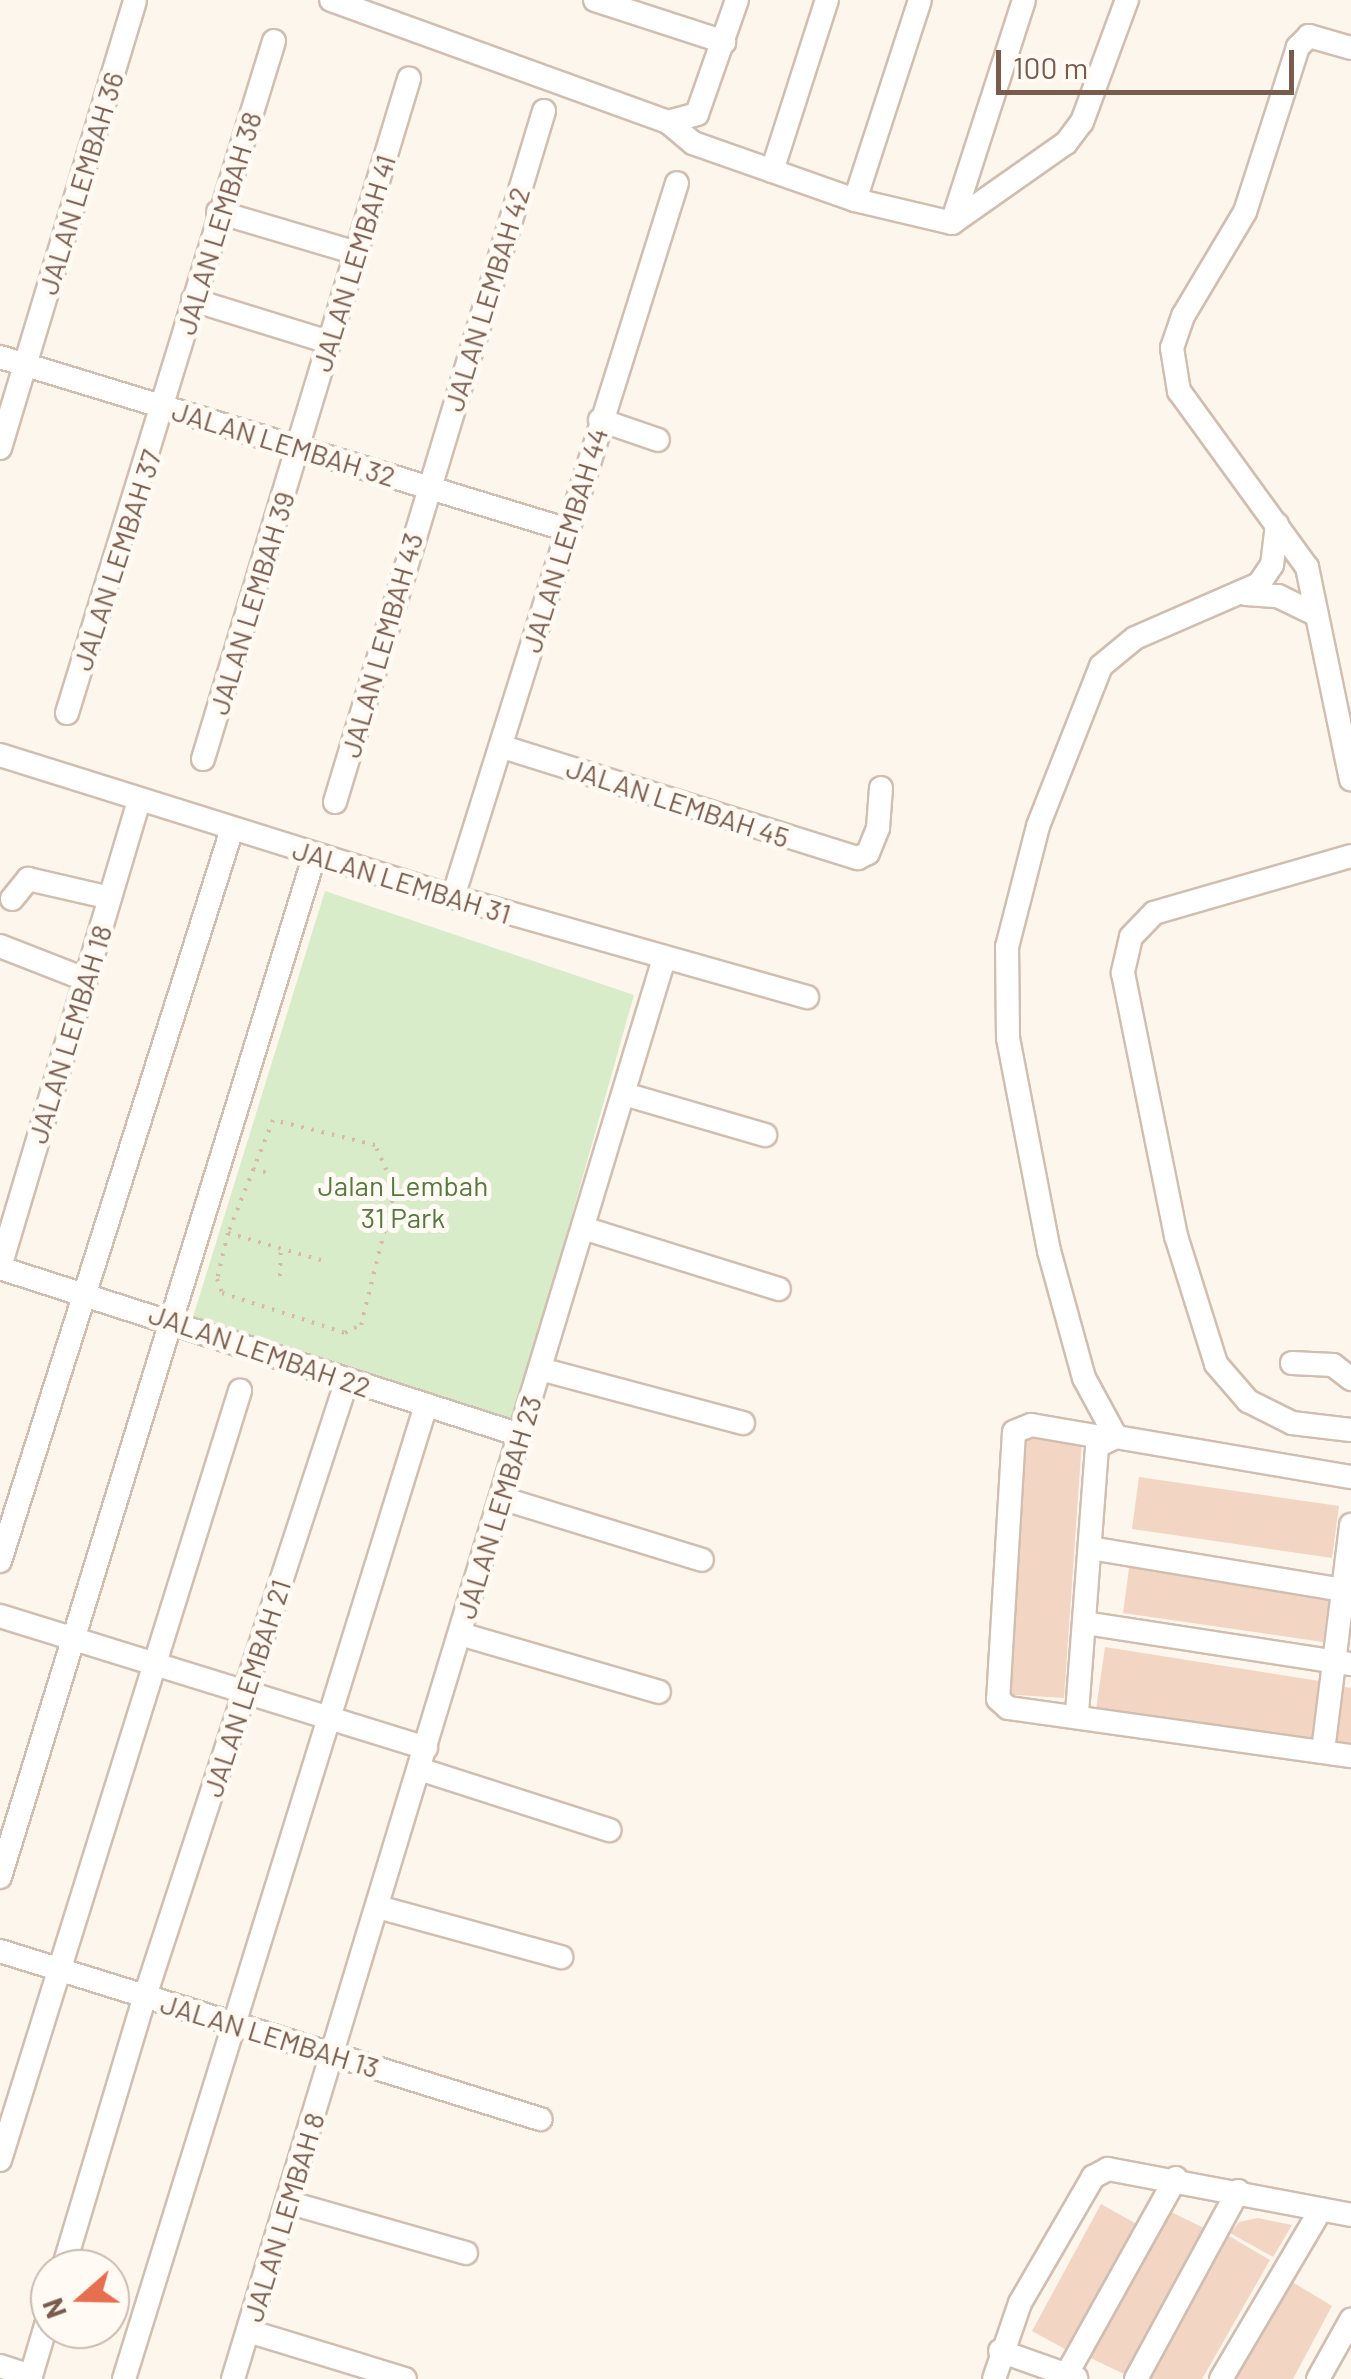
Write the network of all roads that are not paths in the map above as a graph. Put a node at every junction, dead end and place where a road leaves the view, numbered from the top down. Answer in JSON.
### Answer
{"nodes":[{"id":1,"x":332,"y":0,"type":"edge"},
{"id":2,"x":595,"y":0,"type":"edge"},
{"id":3,"x":737,"y":0,"type":"edge"},
{"id":4,"x":827,"y":0,"type":"edge"},
{"id":5,"x":920,"y":0,"type":"edge"},
{"id":6,"x":1024,"y":0,"type":"edge"},
{"id":7,"x":1127,"y":0,"type":"edge"},
{"id":8,"x":135,"y":2,"type":"edge"},
{"id":9,"x":400,"y":10,"type":"edge"},
{"id":10,"x":274,"y":41,"type":"dead end"},
{"id":11,"x":724,"y":42,"type":"junction"},
{"id":12,"x":1351,"y":48,"type":"edge"},
{"id":13,"x":409,"y":79,"type":"dead end"},
{"id":14,"x":544,"y":111,"type":"dead end"},
{"id":15,"x":668,"y":122,"type":"junction"},
{"id":16,"x":772,"y":171,"type":"junction"},
{"id":17,"x":677,"y":183,"type":"dead end"},
{"id":18,"x":855,"y":200,"type":"junction"},
{"id":19,"x":218,"y":212,"type":"junction"},
{"id":20,"x":952,"y":224,"type":"junction"},
{"id":21,"x":356,"y":253,"type":"junction"},
{"id":22,"x":193,"y":300,"type":"junction"},
{"id":23,"x":329,"y":342,"type":"junction"},
{"id":24,"x":0,"y":356,"type":"edge"},
{"id":25,"x":26,"y":364,"type":"junction"},
{"id":26,"x":164,"y":407,"type":"junction"},
{"id":27,"x":600,"y":420,"type":"junction"},
{"id":28,"x":658,"y":440,"type":"dead end"},
{"id":29,"x":0,"y":448,"type":"edge"},
{"id":30,"x":299,"y":448,"type":"junction"},
{"id":31,"x":427,"y":488,"type":"junction"},
{"id":32,"x":1277,"y":524,"type":"junction"},
{"id":33,"x":568,"y":530,"type":"junction"},
{"id":34,"x":1246,"y":594,"type":"junction"},
{"id":35,"x":1317,"y":615,"type":"junction"},
{"id":36,"x":67,"y":713,"type":"dead end"},
{"id":37,"x":1347,"y":733,"type":"edge"},
{"id":38,"x":503,"y":747,"type":"junction"},
{"id":39,"x":0,"y":755,"type":"edge"},
{"id":40,"x":203,"y":759,"type":"dead end"},
{"id":41,"x":1351,"y":779,"type":"edge"},
{"id":42,"x":882,"y":788,"type":"dead end"},
{"id":43,"x":139,"y":802,"type":"junction"},
{"id":44,"x":335,"y":802,"type":"dead end"},
{"id":45,"x":232,"y":829,"type":"junction"},
{"id":46,"x":315,"y":854,"type":"junction"},
{"id":47,"x":1351,"y":856,"type":"edge"},
{"id":48,"x":453,"y":897,"type":"junction"},
{"id":49,"x":110,"y":898,"type":"junction"},
{"id":50,"x":12,"y":899,"type":"dead end"},
{"id":51,"x":0,"y":946,"type":"edge"},
{"id":52,"x":664,"y":959,"type":"junction"},
{"id":53,"x":84,"y":979,"type":"junction"},
{"id":54,"x":806,"y":996,"type":"dead end"},
{"id":55,"x":624,"y":1094,"type":"junction"},
{"id":56,"x":765,"y":1135,"type":"dead end"},
{"id":57,"x":583,"y":1228,"type":"junction"},
{"id":58,"x":0,"y":1267,"type":"edge"},
{"id":59,"x":779,"y":1289,"type":"dead end"},
{"id":60,"x":88,"y":1294,"type":"junction"},
{"id":61,"x":169,"y":1319,"type":"junction"},
{"id":62,"x":1292,"y":1363,"type":"dead end"},
{"id":63,"x":540,"y":1369,"type":"junction"},
{"id":64,"x":1351,"y":1379,"type":"edge"},
{"id":65,"x":347,"y":1380,"type":"junction"},
{"id":66,"x":240,"y":1391,"type":"dead end"},
{"id":67,"x":426,"y":1405,"type":"junction"},
{"id":68,"x":743,"y":1423,"type":"dead end"},
{"id":69,"x":1351,"y":1430,"type":"edge"},
{"id":70,"x":520,"y":1435,"type":"junction"},
{"id":71,"x":1112,"y":1438,"type":"junction"},
{"id":72,"x":1351,"y":1476,"type":"edge"},
{"id":73,"x":501,"y":1498,"type":"junction"},
{"id":74,"x":1351,"y":1525,"type":"edge"},
{"id":75,"x":1090,"y":1548,"type":"junction"},
{"id":76,"x":702,"y":1560,"type":"dead end"},
{"id":77,"x":0,"y":1561,"type":"edge"},
{"id":78,"x":1346,"y":1591,"type":"edge"},
{"id":79,"x":0,"y":1616,"type":"edge"},
{"id":80,"x":1085,"y":1622,"type":"junction"},
{"id":81,"x":460,"y":1634,"type":"junction"},
{"id":82,"x":71,"y":1640,"type":"junction"},
{"id":83,"x":1341,"y":1663,"type":"edge"},
{"id":84,"x":156,"y":1666,"type":"junction"},
{"id":85,"x":658,"y":1692,"type":"dead end"},
{"id":86,"x":244,"y":1693,"type":"junction"},
{"id":87,"x":1078,"y":1713,"type":"junction"},
{"id":88,"x":326,"y":1718,"type":"junction"},
{"id":89,"x":1323,"y":1751,"type":"junction"},
{"id":90,"x":1351,"y":1756,"type":"edge"},
{"id":91,"x":422,"y":1759,"type":"junction"},
{"id":92,"x":609,"y":1830,"type":"dead end"},
{"id":93,"x":0,"y":1878,"type":"edge"},
{"id":94,"x":378,"y":1906,"type":"junction"},
{"id":95,"x":0,"y":1951,"type":"edge"},
{"id":96,"x":561,"y":1956,"type":"dead end"},
{"id":97,"x":57,"y":1968,"type":"junction"},
{"id":98,"x":144,"y":1996,"type":"junction"},
{"id":99,"x":238,"y":2025,"type":"junction"},
{"id":100,"x":332,"y":2054,"type":"junction"},
{"id":101,"x":540,"y":2119,"type":"dead end"},
{"id":102,"x":0,"y":2160,"type":"edge"},
{"id":103,"x":1176,"y":2178,"type":"junction"},
{"id":104,"x":1238,"y":2191,"type":"junction"},
{"id":105,"x":287,"y":2202,"type":"junction"},
{"id":106,"x":1321,"y":2209,"type":"junction"},
{"id":107,"x":1351,"y":2215,"type":"edge"},
{"id":108,"x":69,"y":2249,"type":"edge"},
{"id":109,"x":466,"y":2253,"type":"dead end"},
{"id":110,"x":1351,"y":2320,"type":"edge"},
{"id":111,"x":248,"y":2330,"type":"junction"},
{"id":112,"x":39,"y":2349,"type":"edge"},
{"id":113,"x":1000,"y":2351,"type":"junction"},
{"id":114,"x":0,"y":2366,"type":"edge"},
{"id":115,"x":1070,"y":2377,"type":"edge"},
{"id":116,"x":30,"y":2378,"type":"edge"},
{"id":117,"x":124,"y":2379,"type":"edge"},
{"id":118,"x":233,"y":2379,"type":"edge"},
{"id":119,"x":405,"y":2379,"type":"edge"},
{"id":120,"x":994,"y":2379,"type":"edge"},
{"id":121,"x":1136,"y":2379,"type":"edge"},
{"id":122,"x":1221,"y":2379,"type":"edge"},
{"id":123,"x":1318,"y":2379,"type":"edge"}],
"edges":[{"from":1,"to":9,"type":"street"},
{"from":2,"to":11,"type":"street"},
{"from":3,"to":11,"type":"street"},
{"from":4,"to":16,"type":"street"},
{"from":5,"to":18,"type":"street"},
{"from":6,"to":20,"type":"street"},
{"from":7,"to":20,"type":"street"},
{"from":8,"to":25,"type":"street","name":"JALAN LEMBAH 36"},
{"from":9,"to":15,"type":"street"},
{"from":10,"to":19,"type":"street","name":"JALAN LEMBAH 38"},
{"from":11,"to":15,"type":"street"},
{"from":12,"to":32,"type":"street"},
{"from":13,"to":21,"type":"street","name":"JALAN LEMBAH 41"},
{"from":14,"to":31,"type":"street","name":"JALAN LEMBAH 42"},
{"from":15,"to":16,"type":"street"},
{"from":16,"to":18,"type":"street"},
{"from":17,"to":27,"type":"street","name":"JALAN LEMBAH 44"},
{"from":18,"to":20,"type":"street"},
{"from":19,"to":21,"type":"street"},
{"from":19,"to":22,"type":"street","name":"JALAN LEMBAH 38"},
{"from":21,"to":23,"type":"street","name":"JALAN LEMBAH 41"},
{"from":22,"to":23,"type":"street"},
{"from":22,"to":26,"type":"street","name":"JALAN LEMBAH 38"},
{"from":23,"to":30,"type":"street","name":"JALAN LEMBAH 41"},
{"from":24,"to":25,"type":"street","name":"JALAN LEMBAH 32"},
{"from":25,"to":26,"type":"street","name":"JALAN LEMBAH 32"},
{"from":25,"to":29,"type":"street","name":"JALAN LEMBAH 36"},
{"from":26,"to":30,"type":"street","name":"JALAN LEMBAH 32"},
{"from":26,"to":36,"type":"street","name":"JALAN LEMBAH 37"},
{"from":27,"to":28,"type":"street"},
{"from":27,"to":33,"type":"street","name":"JALAN LEMBAH 44"},
{"from":30,"to":31,"type":"street","name":"JALAN LEMBAH 32"},
{"from":30,"to":40,"type":"street","name":"JALAN LEMBAH 39"},
{"from":31,"to":33,"type":"street","name":"JALAN LEMBAH 32"},
{"from":31,"to":44,"type":"street","name":"JALAN LEMBAH 43"},
{"from":32,"to":34,"type":"street"},
{"from":32,"to":35,"type":"street"},
{"from":33,"to":38,"type":"street","name":"JALAN LEMBAH 44"},
{"from":34,"to":35,"type":"street"},
{"from":34,"to":71,"type":"street"},
{"from":35,"to":37,"type":"street"},
{"from":37,"to":41,"type":"street"},
{"from":38,"to":42,"type":"street","name":"JALAN LEMBAH 45"},
{"from":38,"to":48,"type":"street","name":"JALAN LEMBAH 44"},
{"from":39,"to":43,"type":"street","name":"JALAN LEMBAH 31"},
{"from":43,"to":45,"type":"street","name":"JALAN LEMBAH 31"},
{"from":43,"to":49,"type":"street","name":"JALAN LEMBAH 18"},
{"from":45,"to":46,"type":"street","name":"JALAN LEMBAH 31"},
{"from":45,"to":60,"type":"street"},
{"from":46,"to":48,"type":"street","name":"JALAN LEMBAH 31"},
{"from":46,"to":61,"type":"street"},
{"from":47,"to":69,"type":"street"},
{"from":48,"to":52,"type":"street","name":"JALAN LEMBAH 31"},
{"from":49,"to":50,"type":"street"},
{"from":49,"to":53,"type":"street","name":"JALAN LEMBAH 18"},
{"from":51,"to":53,"type":"street"},
{"from":52,"to":54,"type":"street","name":"JALAN LEMBAH 31"},
{"from":52,"to":55,"type":"street","name":"JALAN LEMBAH 23"},
{"from":53,"to":58,"type":"street","name":"JALAN LEMBAH 18"},
{"from":55,"to":56,"type":"street"},
{"from":55,"to":57,"type":"street","name":"JALAN LEMBAH 23"},
{"from":57,"to":59,"type":"street"},
{"from":57,"to":63,"type":"street","name":"JALAN LEMBAH 23"},
{"from":58,"to":60,"type":"street","name":"JALAN LEMBAH 22"},
{"from":60,"to":61,"type":"street","name":"JALAN LEMBAH 22"},
{"from":60,"to":77,"type":"street"},
{"from":61,"to":65,"type":"street","name":"JALAN LEMBAH 22"},
{"from":61,"to":82,"type":"street"},
{"from":62,"to":64,"type":"street"},
{"from":63,"to":68,"type":"street"},
{"from":63,"to":70,"type":"street","name":"JALAN LEMBAH 23"},
{"from":65,"to":67,"type":"street","name":"JALAN LEMBAH 22"},
{"from":65,"to":86,"type":"street","name":"JALAN LEMBAH 21"},
{"from":66,"to":84,"type":"street"},
{"from":67,"to":70,"type":"street","name":"JALAN LEMBAH 22"},
{"from":67,"to":88,"type":"street"},
{"from":70,"to":73,"type":"street","name":"JALAN LEMBAH 23"},
{"from":71,"to":72,"type":"street"},
{"from":71,"to":75,"type":"street"},
{"from":71,"to":87,"type":"street"},
{"from":73,"to":76,"type":"street"},
{"from":73,"to":81,"type":"street","name":"JALAN LEMBAH 23"},
{"from":74,"to":78,"type":"street"},
{"from":75,"to":78,"type":"street"},
{"from":75,"to":80,"type":"street"},
{"from":78,"to":83,"type":"street"},
{"from":79,"to":82,"type":"street"},
{"from":80,"to":83,"type":"street"},
{"from":80,"to":87,"type":"street"},
{"from":81,"to":85,"type":"street"},
{"from":81,"to":91,"type":"street","name":"JALAN LEMBAH 23"},
{"from":82,"to":84,"type":"street"},
{"from":82,"to":93,"type":"street"},
{"from":83,"to":89,"type":"street"},
{"from":84,"to":86,"type":"street"},
{"from":84,"to":97,"type":"street"},
{"from":86,"to":88,"type":"street"},
{"from":86,"to":98,"type":"street","name":"JALAN LEMBAH 21"},
{"from":87,"to":89,"type":"street"},
{"from":88,"to":91,"type":"street"},
{"from":88,"to":99,"type":"street"},
{"from":89,"to":90,"type":"street"},
{"from":91,"to":92,"type":"street"},
{"from":91,"to":94,"type":"street","name":"JALAN LEMBAH 23"},
{"from":94,"to":96,"type":"street"},
{"from":94,"to":100,"type":"street","name":"JALAN LEMBAH 23"},
{"from":95,"to":97,"type":"street","name":"JALAN LEMBAH 13"},
{"from":97,"to":98,"type":"street","name":"JALAN LEMBAH 13"},
{"from":97,"to":102,"type":"street"},
{"from":98,"to":99,"type":"street","name":"JALAN LEMBAH 13"},
{"from":98,"to":108,"type":"street","name":"JALAN LEMBAH 21"},
{"from":99,"to":100,"type":"street","name":"JALAN LEMBAH 13"},
{"from":99,"to":117,"type":"street"},
{"from":100,"to":101,"type":"street","name":"JALAN LEMBAH 13"},
{"from":100,"to":105,"type":"street","name":"JALAN LEMBAH 8"},
{"from":103,"to":104,"type":"street"},
{"from":103,"to":113,"type":"street"},
{"from":103,"to":115,"type":"street"},
{"from":104,"to":106,"type":"street"},
{"from":104,"to":121,"type":"street"},
{"from":105,"to":109,"type":"street"},
{"from":105,"to":111,"type":"street","name":"JALAN LEMBAH 8"},
{"from":106,"to":107,"type":"street"},
{"from":106,"to":122,"type":"street"},
{"from":110,"to":123,"type":"street"},
{"from":111,"to":118,"type":"street","name":"JALAN LEMBAH 8"},
{"from":111,"to":119,"type":"street"},
{"from":112,"to":116,"type":"street"},
{"from":113,"to":115,"type":"street"},
{"from":113,"to":120,"type":"street"},
{"from":114,"to":116,"type":"street"}]}
